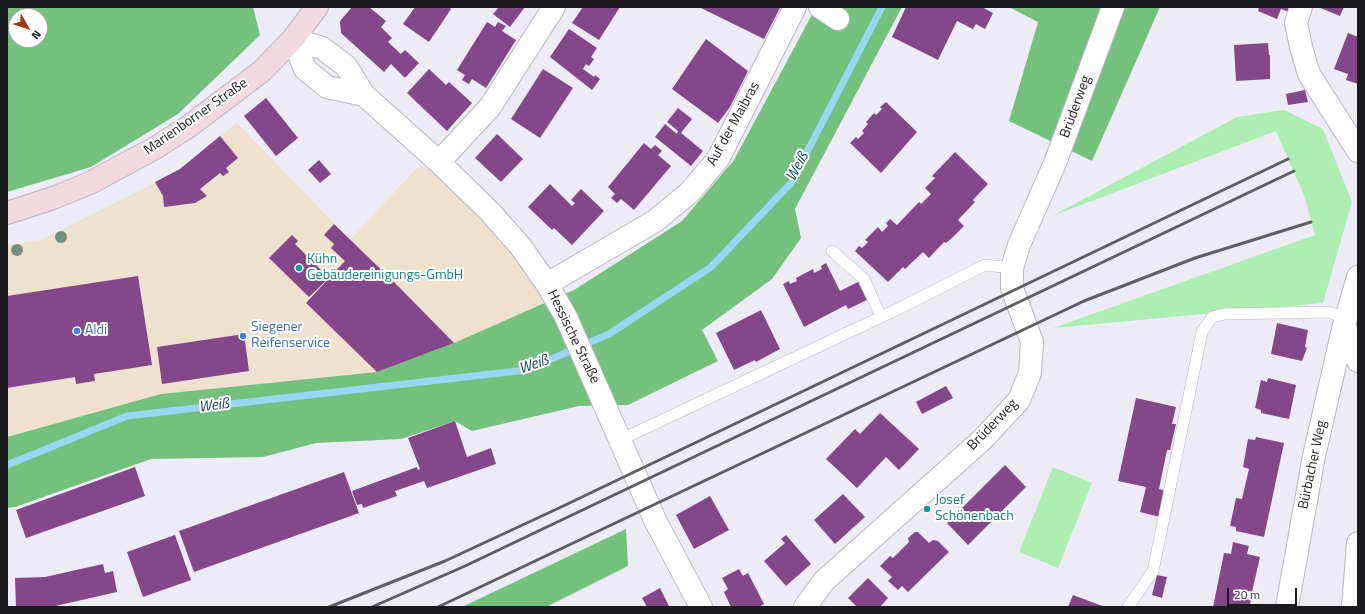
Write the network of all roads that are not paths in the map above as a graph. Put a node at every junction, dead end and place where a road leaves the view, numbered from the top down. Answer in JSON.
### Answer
{"nodes":[{"id":1,"x":317,"y":7,"type":"edge"},
{"id":2,"x":554,"y":7,"type":"edge"},
{"id":3,"x":795,"y":7,"type":"edge"},
{"id":4,"x":820,"y":7,"type":"edge"},
{"id":5,"x":1113,"y":7,"type":"edge"},
{"id":6,"x":1301,"y":7,"type":"edge"},
{"id":7,"x":838,"y":19,"type":"dead end"},
{"id":8,"x":293,"y":39,"type":"junction"},
{"id":9,"x":1358,"y":151,"type":"edge"},
{"id":10,"x":439,"y":162,"type":"junction"},
{"id":11,"x":7,"y":212,"type":"edge"},
{"id":12,"x":832,"y":251,"type":"dead end"},
{"id":13,"x":1012,"y":268,"type":"junction"},
{"id":14,"x":1358,"y":277,"type":"edge"},
{"id":15,"x":546,"y":284,"type":"junction"},
{"id":16,"x":881,"y":316,"type":"junction"},
{"id":17,"x":1345,"y":321,"type":"junction"},
{"id":18,"x":1358,"y":361,"type":"edge"},
{"id":19,"x":620,"y":440,"type":"junction"},
{"id":20,"x":1358,"y":543,"type":"edge"},
{"id":21,"x":701,"y":607,"type":"edge"},
{"id":22,"x":805,"y":607,"type":"edge"},
{"id":23,"x":1128,"y":607,"type":"edge"},
{"id":24,"x":1286,"y":607,"type":"edge"},
{"id":25,"x":1353,"y":607,"type":"edge"}],
"edges":[{"from":1,"to":8,"type":"main road","name":"Marienborner Straße"},
{"from":2,"to":10,"type":"street"},
{"from":3,"to":15,"type":"street","name":"Auf der Maibras"},
{"from":4,"to":7,"type":"street"},
{"from":5,"to":13,"type":"street","name":"Brüderweg"},
{"from":6,"to":9,"type":"street"},
{"from":8,"to":10,"type":"street","name":"Hessische Straße"},
{"from":8,"to":11,"type":"main road","name":"Marienborner Straße"},
{"from":10,"to":15,"type":"street","name":"Hessische Straße"},
{"from":12,"to":16,"type":"lane"},
{"from":13,"to":16,"type":"lane"},
{"from":13,"to":22,"type":"street","name":"Brüderweg"},
{"from":14,"to":17,"type":"street","name":"Bürbacher Weg"},
{"from":15,"to":19,"type":"street","name":"Hessische Straße"},
{"from":16,"to":19,"type":"lane"},
{"from":17,"to":18,"type":"street"},
{"from":17,"to":23,"type":"lane"},
{"from":17,"to":24,"type":"street","name":"Bürbacher Weg"},
{"from":19,"to":21,"type":"street","name":"Hessische Straße"},
{"from":20,"to":25,"type":"street"}]}
